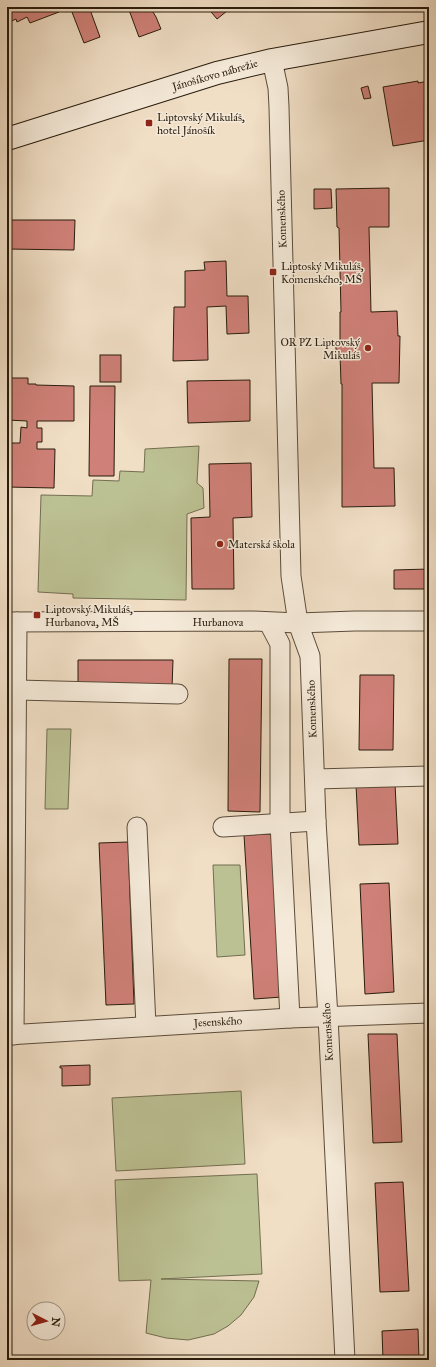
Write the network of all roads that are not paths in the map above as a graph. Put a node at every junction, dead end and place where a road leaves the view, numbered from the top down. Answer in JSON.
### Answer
{"nodes":[{"id":1,"x":429,"y":32,"type":"edge"},
{"id":2,"x":272,"y":60,"type":"junction"},
{"id":3,"x":7,"y":139,"type":"edge"},
{"id":4,"x":429,"y":621,"type":"edge"},
{"id":5,"x":12,"y":622,"type":"edge"},
{"id":6,"x":269,"y":623,"type":"junction"},
{"id":7,"x":298,"y":623,"type":"junction"},
{"id":8,"x":17,"y":690,"type":"junction"},
{"id":9,"x":178,"y":694,"type":"dead end"},
{"id":10,"x":429,"y":776,"type":"edge"},
{"id":11,"x":315,"y":779,"type":"junction"},
{"id":12,"x":316,"y":821,"type":"junction"},
{"id":13,"x":280,"y":823,"type":"junction"},
{"id":14,"x":137,"y":827,"type":"dead end"},
{"id":15,"x":223,"y":827,"type":"dead end"},
{"id":16,"x":429,"y":1014,"type":"edge"},
{"id":17,"x":328,"y":1017,"type":"junction"},
{"id":18,"x":290,"y":1018,"type":"junction"},
{"id":19,"x":146,"y":1026,"type":"junction"},
{"id":20,"x":10,"y":1035,"type":"edge"},
{"id":21,"x":345,"y":1360,"type":"edge"}],
"edges":[{"from":1,"to":2,"type":"main road","name":"Jánošíkovo nábrežie"},
{"from":2,"to":3,"type":"main road","name":"Jánošíkovo nábrežie"},
{"from":2,"to":7,"type":"street","name":"Komenského"},
{"from":4,"to":7,"type":"street","name":"Hurbanova"},
{"from":5,"to":6,"type":"street","name":"Hurbanova"},
{"from":5,"to":8,"type":"street"},
{"from":6,"to":7,"type":"street","name":"Hurbanova"},
{"from":6,"to":13,"type":"street"},
{"from":7,"to":11,"type":"street","name":"Komenského"},
{"from":8,"to":9,"type":"street"},
{"from":8,"to":20,"type":"street"},
{"from":10,"to":11,"type":"street"},
{"from":11,"to":12,"type":"street","name":"Komenského"},
{"from":12,"to":13,"type":"street"},
{"from":12,"to":17,"type":"street","name":"Komenského"},
{"from":13,"to":15,"type":"street"},
{"from":13,"to":18,"type":"street"},
{"from":14,"to":19,"type":"street"},
{"from":16,"to":17,"type":"street","name":"Jesenského"},
{"from":17,"to":18,"type":"street","name":"Jesenského"},
{"from":17,"to":21,"type":"street","name":"Komenského"},
{"from":18,"to":19,"type":"street","name":"Jesenského"},
{"from":19,"to":20,"type":"street","name":"Jesenského"}]}
